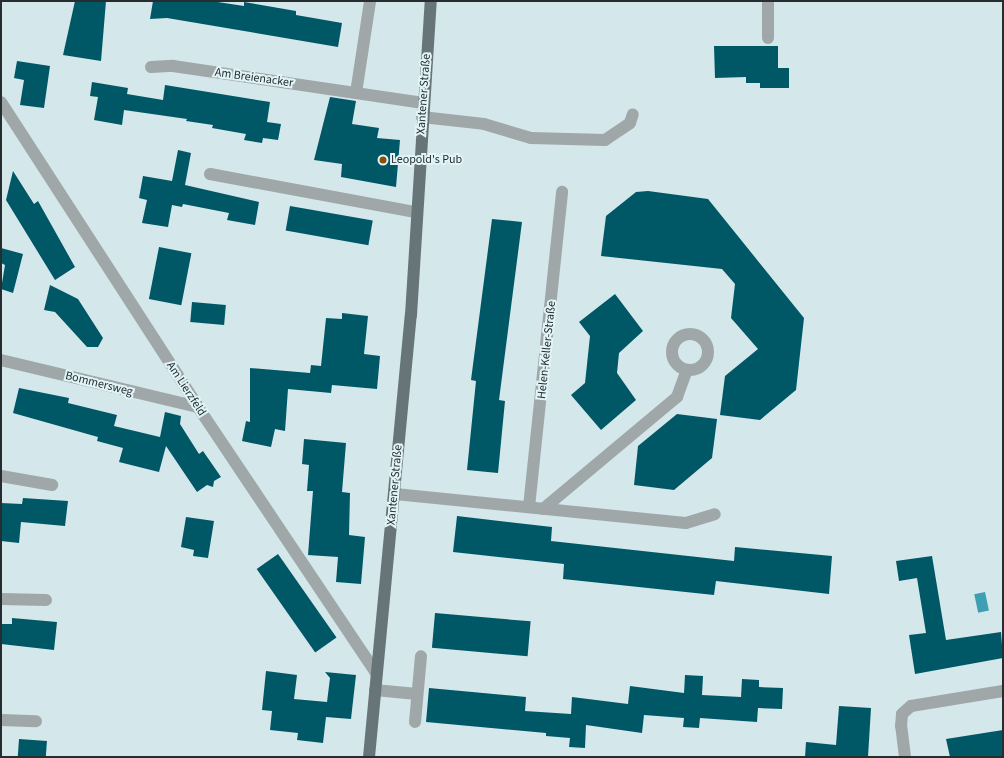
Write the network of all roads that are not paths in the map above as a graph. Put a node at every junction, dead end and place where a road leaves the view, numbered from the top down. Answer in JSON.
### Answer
{"nodes":[{"id":1,"x":370,"y":1,"type":"edge"},
{"id":2,"x":431,"y":1,"type":"edge"},
{"id":3,"x":768,"y":1,"type":"edge"},
{"id":4,"x":768,"y":38,"type":"dead end"},
{"id":5,"x":151,"y":67,"type":"dead end"},
{"id":6,"x":356,"y":93,"type":"junction"},
{"id":7,"x":1,"y":102,"type":"edge"},
{"id":8,"x":423,"y":103,"type":"junction"},
{"id":9,"x":633,"y":114,"type":"dead end"},
{"id":10,"x":422,"y":117,"type":"junction"},
{"id":11,"x":210,"y":174,"type":"dead end"},
{"id":12,"x":562,"y":192,"type":"dead end"},
{"id":13,"x":416,"y":212,"type":"junction"},
{"id":14,"x":1,"y":360,"type":"edge"},
{"id":15,"x":687,"y":370,"type":"dead end"},
{"id":16,"x":198,"y":407,"type":"junction"},
{"id":17,"x":1,"y":476,"type":"edge"},
{"id":18,"x":52,"y":485,"type":"dead end"},
{"id":19,"x":395,"y":494,"type":"junction"},
{"id":20,"x":529,"y":507,"type":"junction"},
{"id":21,"x":543,"y":509,"type":"junction"},
{"id":22,"x":716,"y":514,"type":"dead end"},
{"id":23,"x":1,"y":599,"type":"edge"},
{"id":24,"x":46,"y":600,"type":"dead end"},
{"id":25,"x":421,"y":656,"type":"dead end"},
{"id":26,"x":376,"y":673,"type":"junction"},
{"id":27,"x":375,"y":690,"type":"junction"},
{"id":28,"x":1003,"y":691,"type":"edge"},
{"id":29,"x":417,"y":694,"type":"junction"},
{"id":30,"x":1,"y":720,"type":"edge"},
{"id":31,"x":36,"y":721,"type":"dead end"},
{"id":32,"x":415,"y":722,"type":"dead end"},
{"id":33,"x":369,"y":757,"type":"edge"},
{"id":34,"x":905,"y":757,"type":"edge"}],
"edges":[{"from":1,"to":6,"type":"street"},
{"from":2,"to":8,"type":"main road","name":"Xantener Straße"},
{"from":3,"to":4,"type":"street"},
{"from":5,"to":6,"type":"street","name":"Am Breienacker"},
{"from":6,"to":8,"type":"street","name":"Am Breienacker"},
{"from":7,"to":16,"type":"street","name":"Am Lierzfeld"},
{"from":8,"to":10,"type":"main road","name":"Xantener Straße"},
{"from":9,"to":10,"type":"street"},
{"from":10,"to":13,"type":"main road","name":"Xantener Straße"},
{"from":11,"to":13,"type":"street"},
{"from":12,"to":20,"type":"street","name":"Helen-Keller-Straße"},
{"from":13,"to":19,"type":"main road","name":"Xantener Straße"},
{"from":14,"to":16,"type":"street","name":"Bommersweg"},
{"from":15,"to":21,"type":"street"},
{"from":16,"to":26,"type":"street","name":"Am Lierzfeld"},
{"from":17,"to":18,"type":"street"},
{"from":19,"to":20,"type":"street"},
{"from":19,"to":26,"type":"main road","name":"Xantener Straße"},
{"from":20,"to":21,"type":"street"},
{"from":21,"to":22,"type":"street"},
{"from":23,"to":24,"type":"street"},
{"from":25,"to":29,"type":"street"},
{"from":26,"to":27,"type":"main road","name":"Xantener Straße"},
{"from":27,"to":29,"type":"street"},
{"from":27,"to":33,"type":"main road","name":"Xantener Straße"},
{"from":28,"to":34,"type":"street"},
{"from":29,"to":32,"type":"street"},
{"from":30,"to":31,"type":"street"}]}
